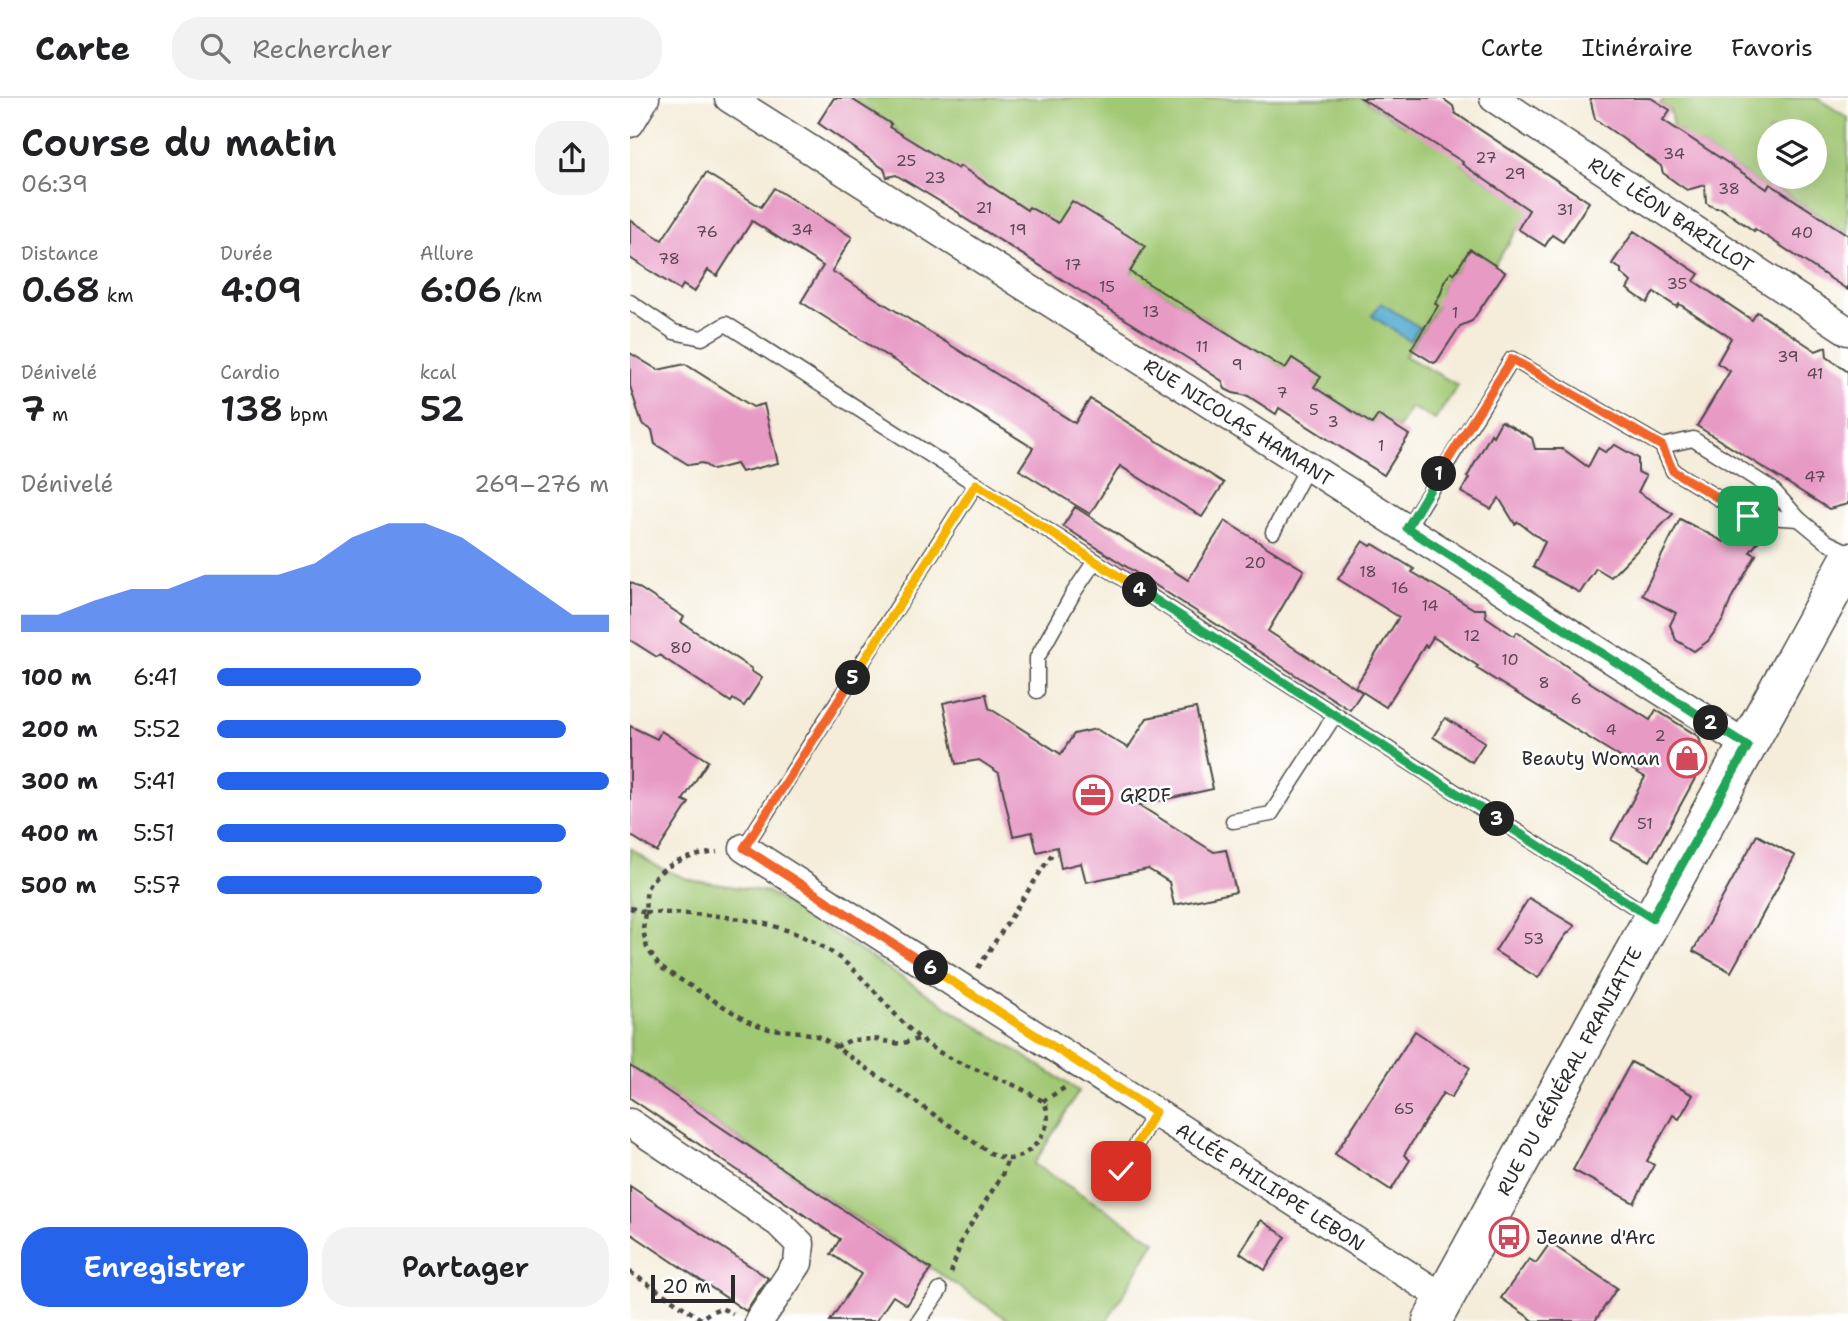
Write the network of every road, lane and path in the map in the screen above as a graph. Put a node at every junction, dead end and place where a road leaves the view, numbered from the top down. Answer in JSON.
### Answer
{"nodes":[{"id":1,"x":645,"y":98,"type":"edge"},
{"id":2,"x":729,"y":98,"type":"edge"},
{"id":3,"x":1494,"y":98,"type":"edge"},
{"id":4,"x":630,"y":123,"type":"edge"},
{"id":5,"x":630,"y":302,"type":"edge"},
{"id":6,"x":1848,"y":331,"type":"edge"},
{"id":7,"x":1662,"y":446,"type":"junction"},
{"id":8,"x":1308,"y":467,"type":"junction"},
{"id":9,"x":976,"y":484,"type":"junction"},
{"id":10,"x":1799,"y":519,"type":"junction"},
{"id":11,"x":1407,"y":528,"type":"junction"},
{"id":12,"x":1273,"y":532,"type":"dead end"},
{"id":13,"x":1848,"y":552,"type":"edge"},
{"id":14,"x":1095,"y":561,"type":"junction"},
{"id":15,"x":1848,"y":562,"type":"edge"},
{"id":16,"x":1037,"y":691,"type":"dead end"},
{"id":17,"x":1335,"y":715,"type":"junction"},
{"id":18,"x":1748,"y":746,"type":"junction"},
{"id":19,"x":1233,"y":821,"type":"dead end"},
{"id":20,"x":744,"y":848,"type":"junction"},
{"id":21,"x":1052,"y":854,"type":"dead end"},
{"id":22,"x":630,"y":908,"type":"edge"},
{"id":23,"x":645,"y":912,"type":"junction"},
{"id":24,"x":1652,"y":918,"type":"junction"},
{"id":25,"x":964,"y":989,"type":"junction"},
{"id":26,"x":918,"y":1039,"type":"junction"},
{"id":27,"x":836,"y":1047,"type":"junction"},
{"id":28,"x":1155,"y":1112,"type":"junction"},
{"id":29,"x":630,"y":1123,"type":"edge"},
{"id":30,"x":1008,"y":1159,"type":"junction"},
{"id":31,"x":1121,"y":1171,"type":"dead end"},
{"id":32,"x":630,"y":1272,"type":"edge"},
{"id":33,"x":940,"y":1290,"type":"joint"},
{"id":34,"x":1440,"y":1314,"type":"edge"},
{"id":35,"x":742,"y":1321,"type":"edge"},
{"id":36,"x":759,"y":1321,"type":"edge"},
{"id":37,"x":919,"y":1321,"type":"edge"}],
"edges":[{"from":1,"to":4,"type":"street"},
{"from":2,"to":8,"type":"street","name":"RUE NICOLAS HAMANT"},
{"from":3,"to":6,"type":"street","name":"RUE LÉON BARILLOT"},
{"from":5,"to":9,"type":"lane"},
{"from":7,"to":10,"type":"lane"},
{"from":7,"to":10,"type":"lane"},
{"from":7,"to":11,"type":"lane"},
{"from":8,"to":11,"type":"street","name":"RUE NICOLAS HAMANT"},
{"from":8,"to":12,"type":"lane"},
{"from":9,"to":14,"type":"lane"},
{"from":9,"to":20,"type":"lane"},
{"from":10,"to":13,"type":"lane"},
{"from":11,"to":18,"type":"street","name":"RUE NICOLAS HAMANT"},
{"from":14,"to":16,"type":"lane"},
{"from":14,"to":17,"type":"lane"},
{"from":15,"to":18,"type":"main road","name":"RUE DU GÉNÉRAL FRANIATTE"},
{"from":17,"to":19,"type":"lane"},
{"from":17,"to":24,"type":"lane"},
{"from":18,"to":24,"type":"main road","name":"RUE DU GÉNÉRAL FRANIATTE"},
{"from":20,"to":23,"type":"path"},
{"from":20,"to":25,"type":"street","name":"ALLÉE PHILIPPE LEBON"},
{"from":21,"to":25,"type":"path"},
{"from":22,"to":23,"type":"path"},
{"from":23,"to":26,"type":"path"},
{"from":23,"to":27,"type":"path"},
{"from":24,"to":34,"type":"main road","name":"RUE DU GÉNÉRAL FRANIATTE"},
{"from":25,"to":28,"type":"street","name":"ALLÉE PHILIPPE LEBON"},
{"from":26,"to":27,"type":"path"},
{"from":26,"to":30,"type":"path"},
{"from":27,"to":30,"type":"path"},
{"from":28,"to":31,"type":"lane"},
{"from":28,"to":34,"type":"street","name":"ALLÉE PHILIPPE LEBON"},
{"from":29,"to":36,"type":"street"},
{"from":30,"to":33,"type":"path"},
{"from":32,"to":35,"type":"path"},
{"from":33,"to":37,"type":"lane"}]}
